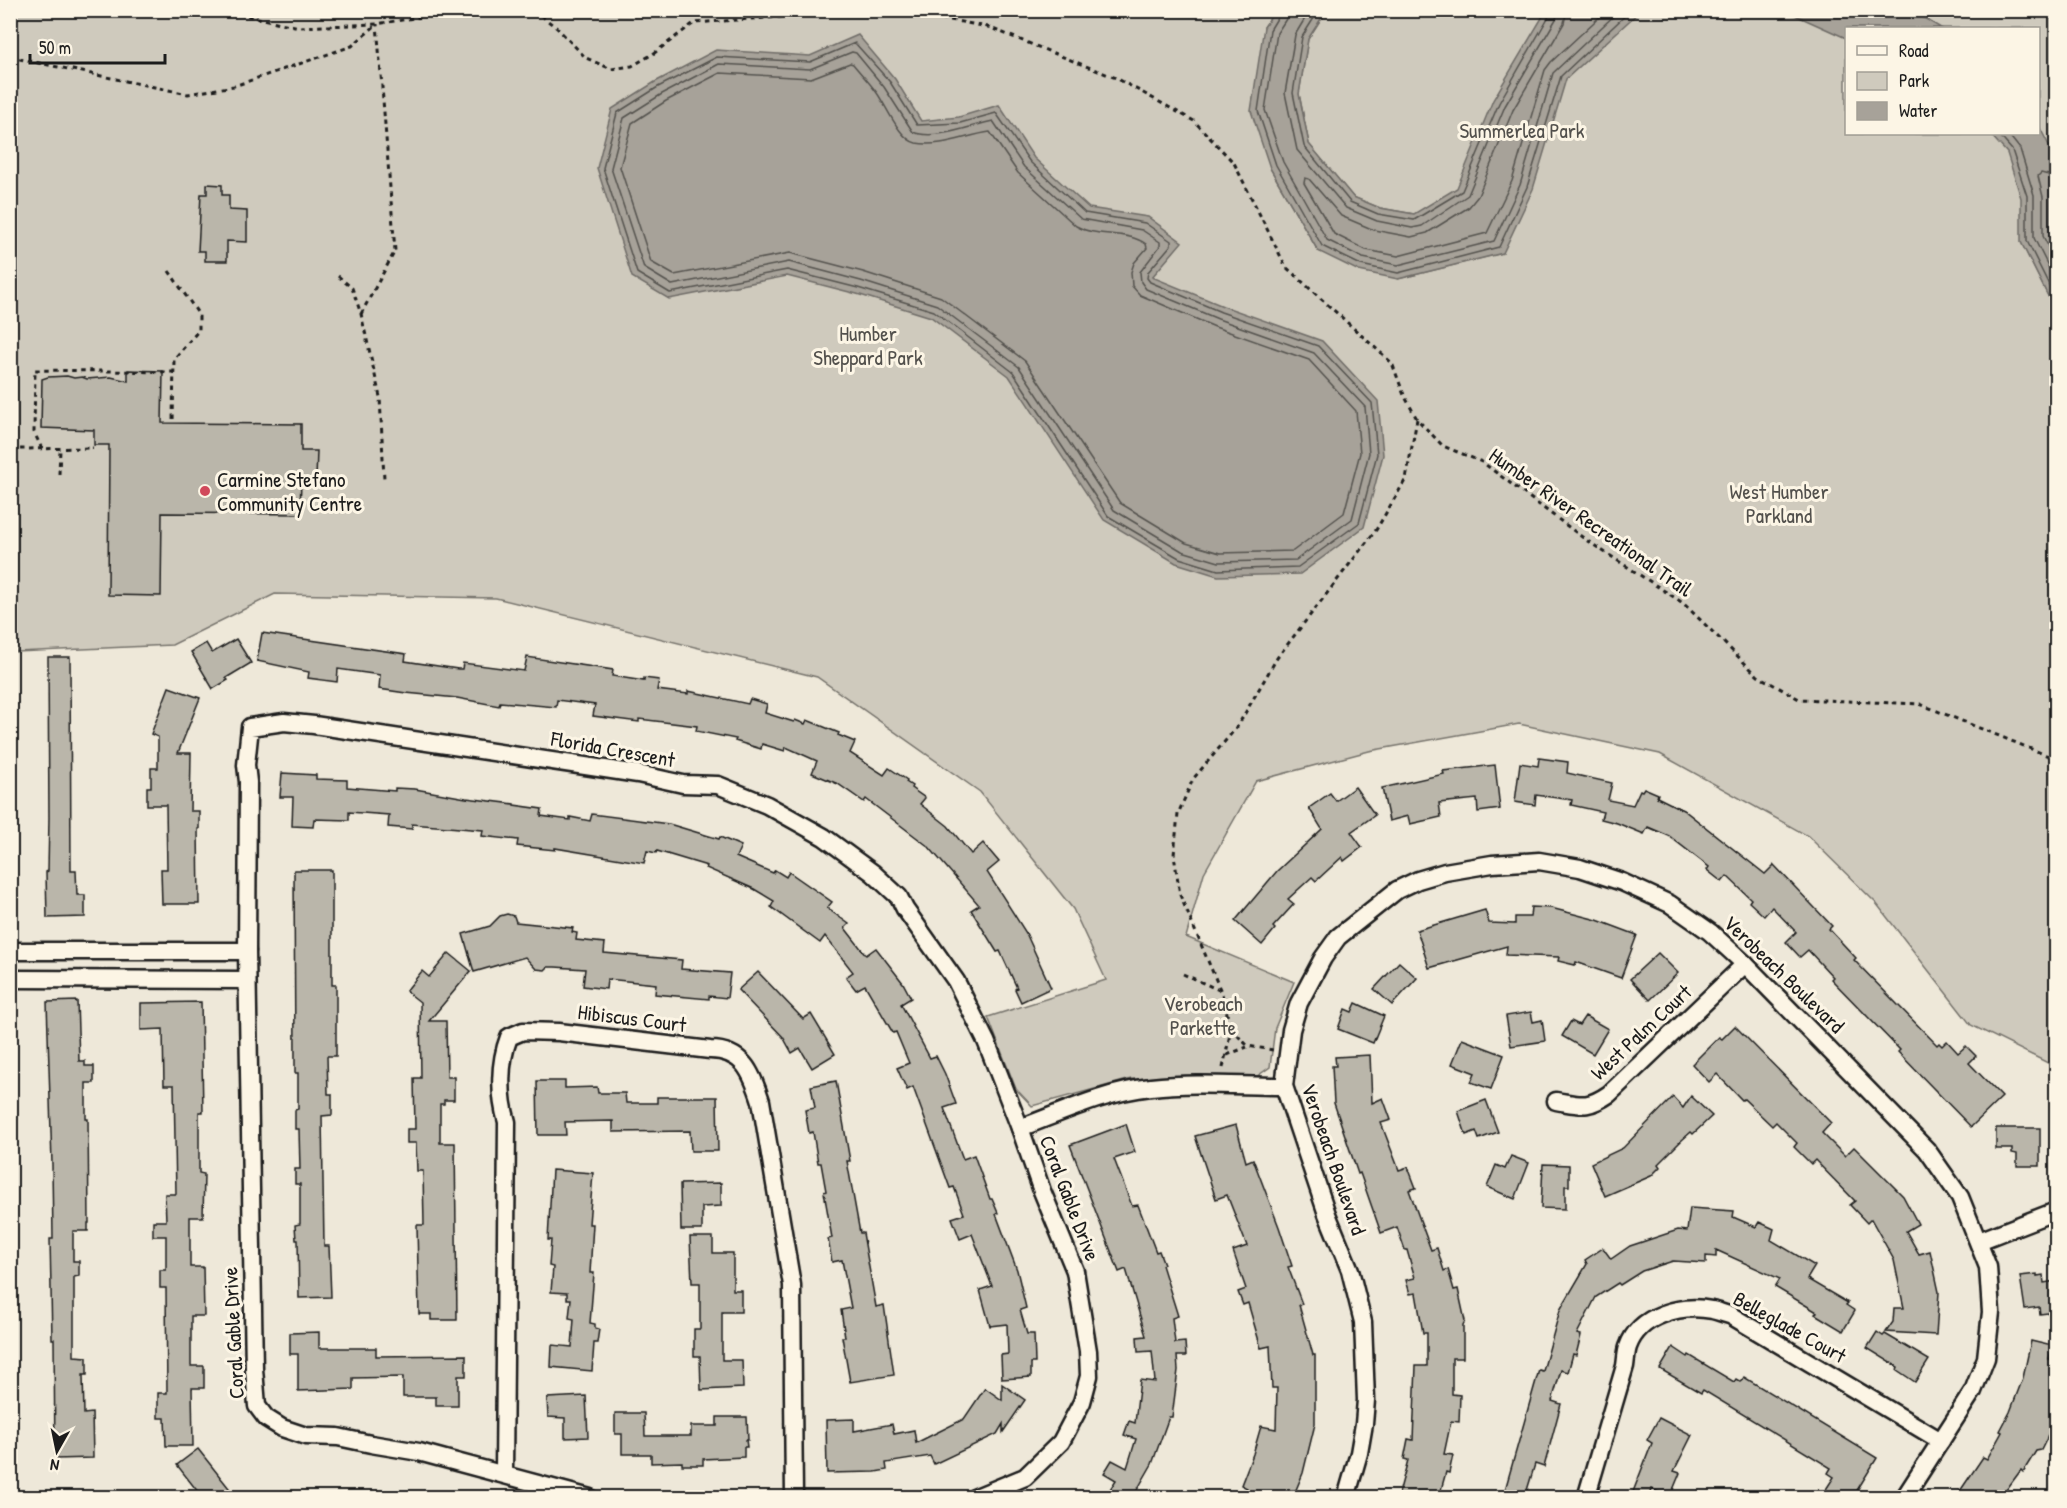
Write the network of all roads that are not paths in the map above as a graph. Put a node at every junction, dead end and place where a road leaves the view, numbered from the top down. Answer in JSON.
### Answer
{"nodes":[{"id":1,"x":10,"y":951,"type":"edge"},
{"id":2,"x":247,"y":951,"type":"junction"},
{"id":3,"x":1745,"y":964,"type":"junction"},
{"id":4,"x":10,"y":979,"type":"edge"},
{"id":5,"x":247,"y":980,"type":"junction"},
{"id":6,"x":1284,"y":1086,"type":"junction"},
{"id":7,"x":1556,"y":1101,"type":"dead end"},
{"id":8,"x":1020,"y":1128,"type":"junction"},
{"id":9,"x":2056,"y":1211,"type":"edge"},
{"id":10,"x":1979,"y":1241,"type":"junction"},
{"id":11,"x":1941,"y":1441,"type":"junction"},
{"id":12,"x":504,"y":1473,"type":"junction"},
{"id":13,"x":590,"y":1497,"type":"edge"},
{"id":14,"x":794,"y":1497,"type":"edge"},
{"id":15,"x":974,"y":1497,"type":"edge"},
{"id":16,"x":1346,"y":1497,"type":"edge"},
{"id":17,"x":1586,"y":1497,"type":"edge"},
{"id":18,"x":1904,"y":1497,"type":"edge"}],
"edges":[{"from":1,"to":2,"type":"street"},
{"from":2,"to":5,"type":"street","name":"Coral Gable Drive"},
{"from":2,"to":8,"type":"street","name":"Florida Crescent"},
{"from":3,"to":6,"type":"street","name":"Verobeach Boulevard"},
{"from":3,"to":7,"type":"street","name":"West Palm Court"},
{"from":3,"to":10,"type":"street","name":"Verobeach Boulevard"},
{"from":4,"to":5,"type":"street"},
{"from":5,"to":12,"type":"street","name":"Coral Gable Drive"},
{"from":6,"to":8,"type":"street","name":"Coral Gable Drive"},
{"from":6,"to":16,"type":"street","name":"Verobeach Boulevard"},
{"from":8,"to":15,"type":"street","name":"Coral Gable Drive"},
{"from":9,"to":10,"type":"street"},
{"from":10,"to":11,"type":"street","name":"Verobeach Boulevard"},
{"from":11,"to":17,"type":"street","name":"Belleglade Court"},
{"from":11,"to":18,"type":"street","name":"Verobeach Boulevard"},
{"from":12,"to":13,"type":"street","name":"Coral Gable Drive"},
{"from":12,"to":14,"type":"street","name":"Hibiscus Court"}]}
